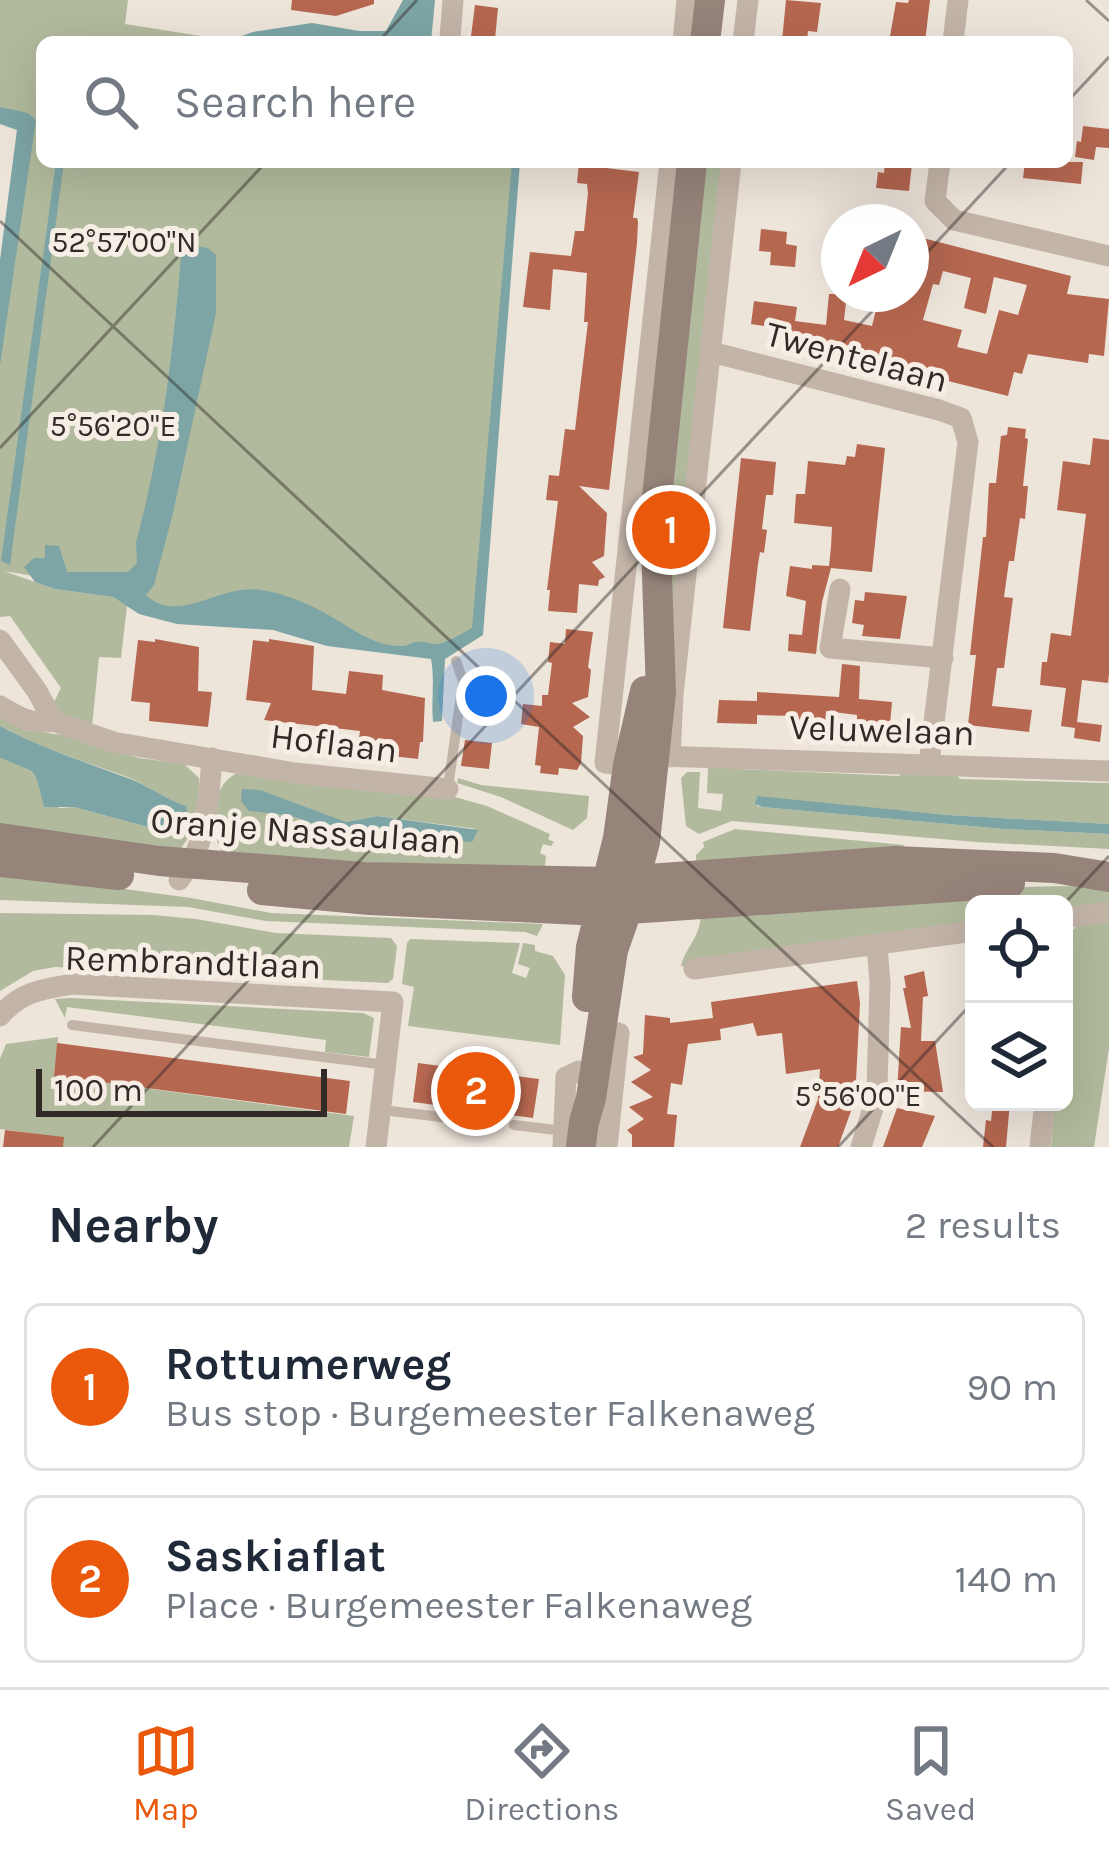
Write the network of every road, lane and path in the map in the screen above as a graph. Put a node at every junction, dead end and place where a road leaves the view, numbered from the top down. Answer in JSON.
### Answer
{"nodes":[{"id":1,"x":453,"y":0,"type":"edge"},
{"id":2,"x":687,"y":0,"type":"edge"},
{"id":3,"x":710,"y":0,"type":"edge"},
{"id":4,"x":748,"y":0,"type":"edge"},
{"id":5,"x":958,"y":0,"type":"edge"},
{"id":6,"x":450,"y":36,"type":"edge"},
{"id":7,"x":684,"y":36,"type":"edge"},
{"id":8,"x":706,"y":36,"type":"edge"},
{"id":9,"x":744,"y":36,"type":"edge"},
{"id":10,"x":954,"y":36,"type":"edge"},
{"id":11,"x":669,"y":168,"type":"edge"},
{"id":12,"x":691,"y":168,"type":"edge"},
{"id":13,"x":730,"y":168,"type":"edge"},
{"id":14,"x":939,"y":168,"type":"edge"},
{"id":15,"x":1109,"y":256,"type":"edge"},
{"id":16,"x":710,"y":352,"type":"junction"},
{"id":17,"x":623,"y":589,"type":"junction"},
{"id":18,"x":840,"y":589,"type":"dead end"},
{"id":19,"x":656,"y":593,"type":"junction"},
{"id":20,"x":0,"y":640,"type":"edge"},
{"id":21,"x":943,"y":658,"type":"junction"},
{"id":22,"x":456,"y":661,"type":"dead end"},
{"id":23,"x":0,"y":706,"type":"edge"},
{"id":24,"x":53,"y":721,"type":"junction"},
{"id":25,"x":212,"y":758,"type":"junction"},
{"id":26,"x":650,"y":759,"type":"junction"},
{"id":27,"x":929,"y":764,"type":"junction"},
{"id":28,"x":1109,"y":771,"type":"edge"},
{"id":29,"x":448,"y":789,"type":"joint"},
{"id":30,"x":0,"y":838,"type":"edge"},
{"id":31,"x":0,"y":862,"type":"edge"},
{"id":32,"x":186,"y":872,"type":"junction"},
{"id":33,"x":1102,"y":876,"type":"edge"},
{"id":34,"x":617,"y":896,"type":"junction"},
{"id":35,"x":1109,"y":912,"type":"edge"},
{"id":36,"x":1073,"y":917,"type":"edge"},
{"id":37,"x":965,"y":933,"type":"edge"},
{"id":38,"x":877,"y":945,"type":"junction"},
{"id":39,"x":694,"y":969,"type":"dead end"},
{"id":40,"x":0,"y":1016,"type":"edge"},
{"id":41,"x":72,"y":1025,"type":"dead end"},
{"id":42,"x":602,"y":1030,"type":"junction"},
{"id":43,"x":386,"y":1065,"type":"junction"},
{"id":44,"x":382,"y":1110,"type":"junction"},
{"id":45,"x":1044,"y":1111,"type":"edge"},
{"id":46,"x":492,"y":1123,"type":"dead end"},
{"id":47,"x":514,"y":1125,"type":"dead end"},
{"id":48,"x":573,"y":1137,"type":"edge"},
{"id":49,"x":376,"y":1147,"type":"edge"},
{"id":50,"x":607,"y":1147,"type":"edge"},
{"id":51,"x":861,"y":1147,"type":"edge"},
{"id":52,"x":1040,"y":1147,"type":"edge"}],
"edges":[{"from":1,"to":6,"type":"street"},
{"from":2,"to":7,"type":"street"},
{"from":3,"to":8,"type":"main road"},
{"from":4,"to":9,"type":"street"},
{"from":5,"to":10,"type":"street"},
{"from":11,"to":17,"type":"street"},
{"from":12,"to":19,"type":"main road"},
{"from":13,"to":16,"type":"street"},
{"from":14,"to":15,"type":"street"},
{"from":16,"to":21,"type":"street","name":"Twentelaan"},
{"from":16,"to":26,"type":"street"},
{"from":17,"to":19,"type":"street"},
{"from":17,"to":26,"type":"street"},
{"from":18,"to":21,"type":"street"},
{"from":19,"to":26,"type":"main road"},
{"from":20,"to":24,"type":"street"},
{"from":21,"to":27,"type":"street","name":"Twentelaan"},
{"from":22,"to":29,"type":"lane"},
{"from":23,"to":24,"type":"street","name":"Hoflaan"},
{"from":24,"to":25,"type":"street","name":"Hoflaan"},
{"from":25,"to":29,"type":"street","name":"Hoflaan"},
{"from":25,"to":32,"type":"street"},
{"from":26,"to":27,"type":"street","name":"Veluwelaan"},
{"from":26,"to":34,"type":"main road"},
{"from":27,"to":28,"type":"street","name":"Veluwelaan"},
{"from":30,"to":32,"type":"main road","name":"Oranje Nassaulaan"},
{"from":31,"to":32,"type":"main road","name":"Oranje Nassaulaan"},
{"from":32,"to":34,"type":"main road","name":"Oranje Nassaulaan"},
{"from":33,"to":34,"type":"main road","name":"Oranje Nassaulaan"},
{"from":34,"to":42,"type":"main road"},
{"from":34,"to":48,"type":"main road"},
{"from":35,"to":36,"type":"street"},
{"from":37,"to":38,"type":"street"},
{"from":38,"to":39,"type":"street"},
{"from":38,"to":51,"type":"street"},
{"from":40,"to":43,"type":"street","name":"Rembrandtlaan"},
{"from":41,"to":43,"type":"lane","name":"Rembrandtlaan"},
{"from":42,"to":48,"type":"main road"},
{"from":42,"to":50,"type":"street"},
{"from":43,"to":44,"type":"street"},
{"from":44,"to":46,"type":"lane"},
{"from":44,"to":49,"type":"street"},
{"from":45,"to":52,"type":"street"},
{"from":47,"to":48,"type":"lane"}]}
